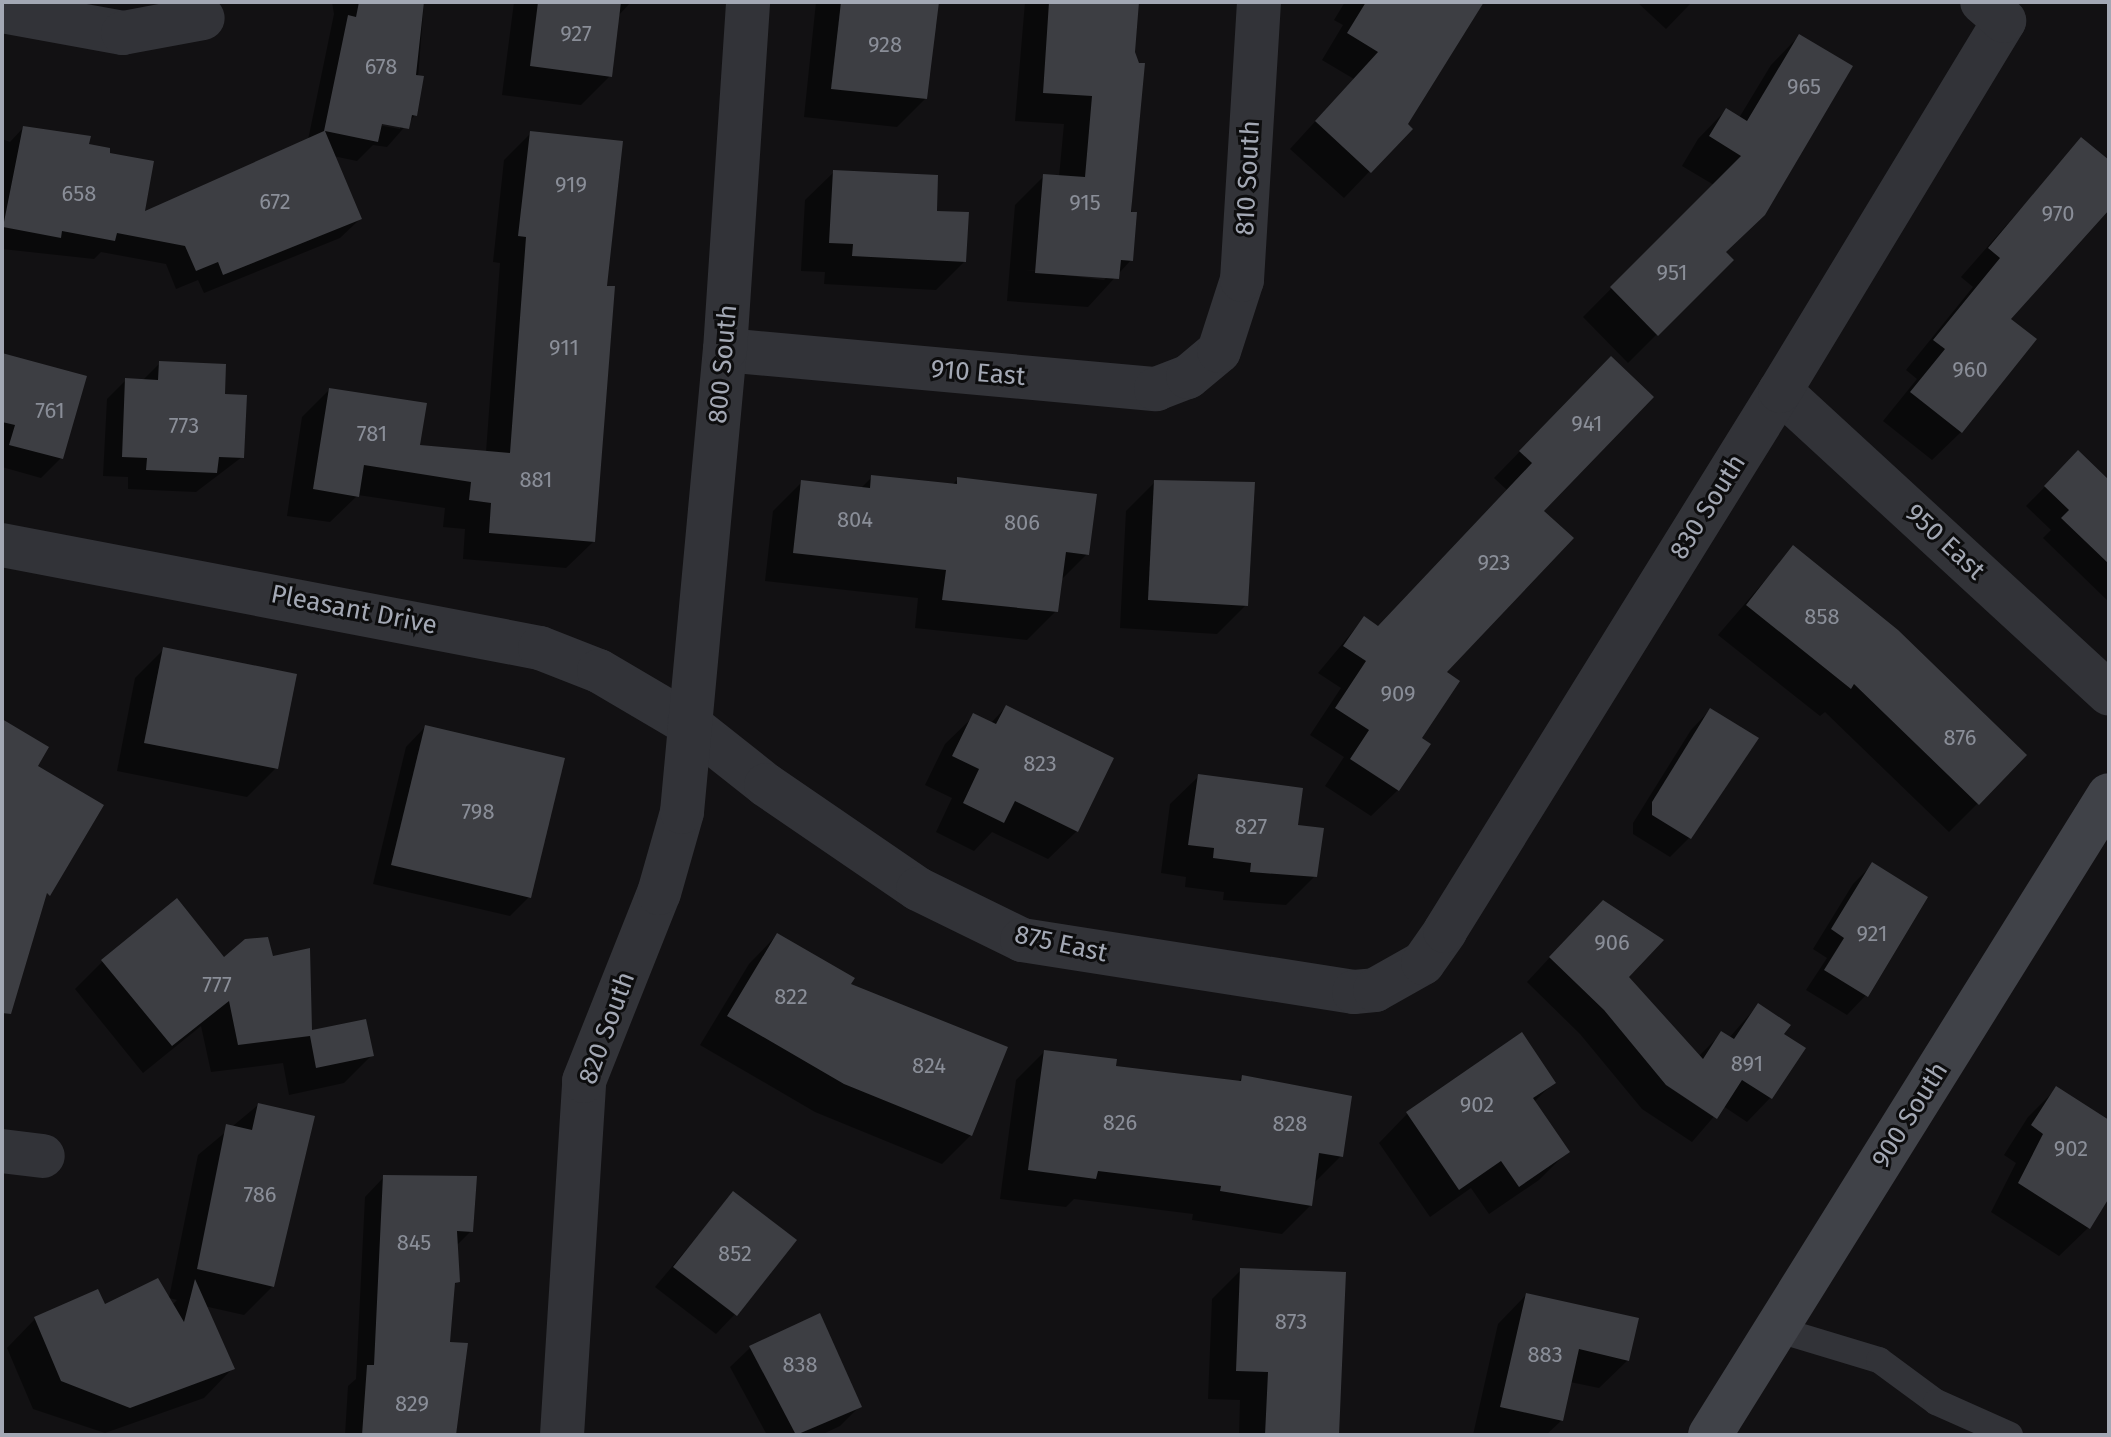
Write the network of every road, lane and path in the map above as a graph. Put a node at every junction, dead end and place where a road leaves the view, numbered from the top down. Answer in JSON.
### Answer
{"nodes":[{"id":1,"x":748,"y":2,"type":"edge"},
{"id":2,"x":1259,"y":2,"type":"edge"},
{"id":3,"x":2,"y":11,"type":"edge"},
{"id":4,"x":1993,"y":12,"type":"edge"},
{"id":5,"x":203,"y":18,"type":"dead end"},
{"id":6,"x":725,"y":350,"type":"junction"},
{"id":7,"x":1219,"y":351,"type":"joint"},
{"id":8,"x":1780,"y":391,"type":"junction"},
{"id":9,"x":2,"y":545,"type":"edge"},
{"id":10,"x":2109,"y":694,"type":"edge"},
{"id":11,"x":689,"y":724,"type":"junction"},
{"id":12,"x":2109,"y":795,"type":"edge"},
{"id":13,"x":1396,"y":980,"type":"joint"},
{"id":14,"x":1776,"y":1329,"type":"junction"},
{"id":15,"x":562,"y":1435,"type":"edge"},
{"id":16,"x":1710,"y":1435,"type":"edge"},
{"id":17,"x":2010,"y":1435,"type":"edge"}],
"edges":[{"from":1,"to":6,"type":"street","name":"800 South"},
{"from":2,"to":7,"type":"street","name":"810 South"},
{"from":3,"to":5,"type":"street"},
{"from":4,"to":8,"type":"street","name":"830 South"},
{"from":6,"to":7,"type":"street","name":"910 East"},
{"from":6,"to":11,"type":"street","name":"800 South"},
{"from":8,"to":10,"type":"street","name":"950 East"},
{"from":8,"to":13,"type":"street","name":"830 South"},
{"from":9,"to":11,"type":"street","name":"Pleasant Drive"},
{"from":11,"to":13,"type":"street","name":"875 East"},
{"from":11,"to":15,"type":"street","name":"820 South"},
{"from":12,"to":14,"type":"street","name":"900 South"},
{"from":14,"to":16,"type":"street","name":"900 South"},
{"from":14,"to":17,"type":"lane"}]}
